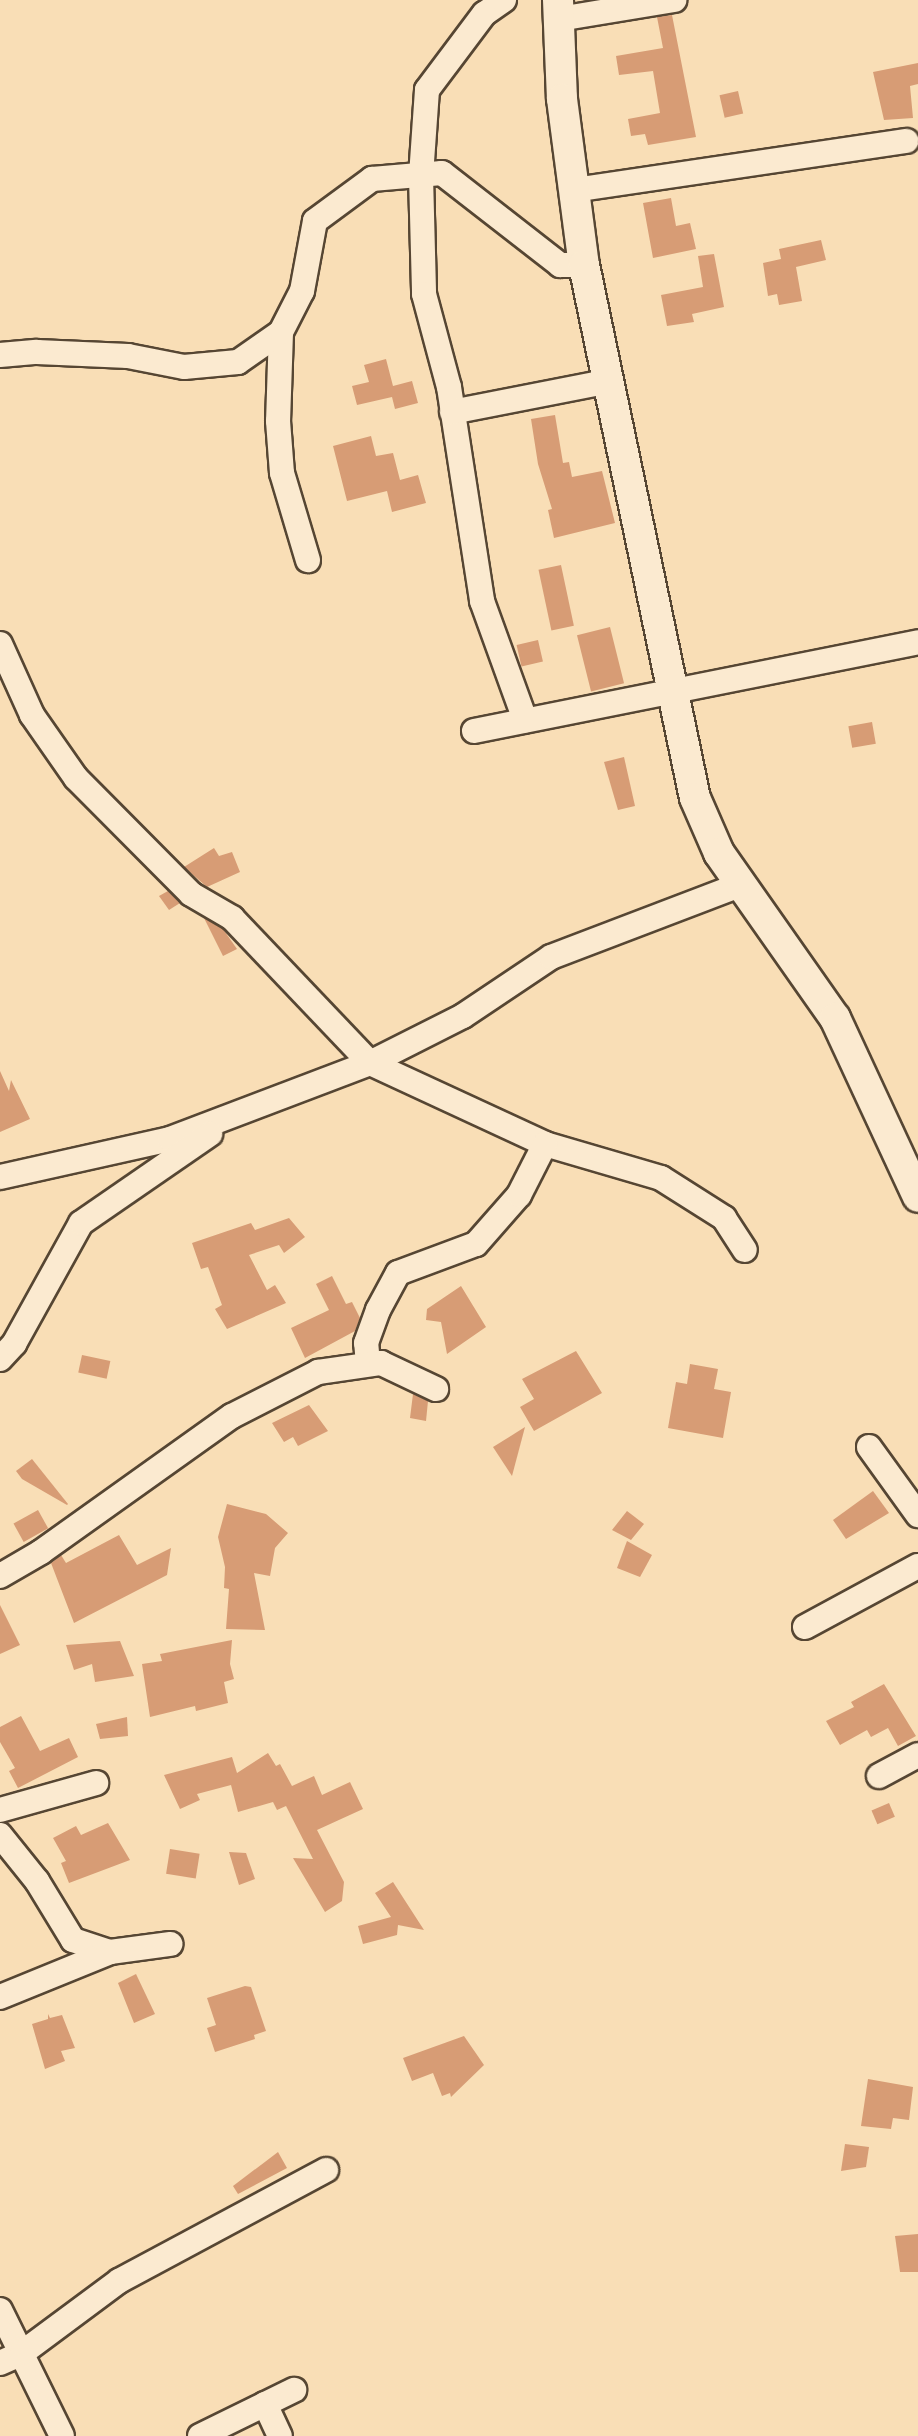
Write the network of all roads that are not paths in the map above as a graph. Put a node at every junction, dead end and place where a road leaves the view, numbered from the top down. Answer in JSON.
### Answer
{"nodes":[{"id":1,"x":504,"y":0,"type":"edge"},
{"id":2,"x":674,"y":0,"type":"edge"},
{"id":3,"x":558,"y":10,"type":"edge"},
{"id":4,"x":906,"y":141,"type":"dead end"},
{"id":5,"x":421,"y":176,"type":"junction"},
{"id":6,"x":574,"y":190,"type":"junction"},
{"id":7,"x":584,"y":265,"type":"junction"},
{"id":8,"x":281,"y":332,"type":"junction"},
{"id":9,"x":0,"y":356,"type":"edge"},
{"id":10,"x":610,"y":381,"type":"junction"},
{"id":11,"x":452,"y":412,"type":"junction"},
{"id":12,"x":308,"y":560,"type":"dead end"},
{"id":13,"x":918,"y":642,"type":"edge"},
{"id":14,"x":0,"y":644,"type":"edge"},
{"id":15,"x":673,"y":690,"type":"junction"},
{"id":16,"x":525,"y":720,"type":"junction"},
{"id":17,"x":474,"y":731,"type":"dead end"},
{"id":18,"x":742,"y":884,"type":"junction"},
{"id":19,"x":370,"y":1063,"type":"junction"},
{"id":20,"x":244,"y":1111,"type":"junction"},
{"id":21,"x":545,"y":1144,"type":"junction"},
{"id":22,"x":0,"y":1177,"type":"edge"},
{"id":23,"x":918,"y":1197,"type":"edge"},
{"id":24,"x":745,"y":1250,"type":"dead end"},
{"id":25,"x":0,"y":1359,"type":"edge"},
{"id":26,"x":368,"y":1365,"type":"junction"},
{"id":27,"x":436,"y":1389,"type":"dead end"},
{"id":28,"x":869,"y":1447,"type":"dead end"},
{"id":29,"x":918,"y":1515,"type":"edge"},
{"id":30,"x":918,"y":1566,"type":"edge"},
{"id":31,"x":0,"y":1576,"type":"edge"},
{"id":32,"x":805,"y":1627,"type":"dead end"},
{"id":33,"x":918,"y":1755,"type":"edge"},
{"id":34,"x":879,"y":1776,"type":"dead end"},
{"id":35,"x":96,"y":1783,"type":"dead end"},
{"id":36,"x":0,"y":1810,"type":"edge"},
{"id":37,"x":0,"y":1835,"type":"edge"},
{"id":38,"x":170,"y":1944,"type":"dead end"},
{"id":39,"x":110,"y":1952,"type":"junction"},
{"id":40,"x":0,"y":1996,"type":"edge"},
{"id":41,"x":326,"y":2170,"type":"dead end"},
{"id":42,"x":0,"y":2310,"type":"edge"},
{"id":43,"x":11,"y":2358,"type":"edge"},
{"id":44,"x":294,"y":2390,"type":"dead end"},
{"id":45,"x":265,"y":2404,"type":"junction"},
{"id":46,"x":62,"y":2436,"type":"edge"},
{"id":47,"x":200,"y":2436,"type":"edge"},
{"id":48,"x":280,"y":2436,"type":"edge"}],
"edges":[{"from":1,"to":5,"type":"street"},
{"from":2,"to":3,"type":"street"},
{"from":3,"to":6,"type":"street"},
{"from":4,"to":6,"type":"street"},
{"from":5,"to":7,"type":"street"},
{"from":5,"to":8,"type":"street"},
{"from":5,"to":11,"type":"street"},
{"from":6,"to":7,"type":"street"},
{"from":7,"to":10,"type":"street"},
{"from":8,"to":9,"type":"street"},
{"from":8,"to":12,"type":"street"},
{"from":10,"to":11,"type":"street"},
{"from":10,"to":15,"type":"street"},
{"from":11,"to":16,"type":"street"},
{"from":13,"to":15,"type":"street"},
{"from":14,"to":19,"type":"street"},
{"from":15,"to":16,"type":"street"},
{"from":15,"to":18,"type":"street"},
{"from":16,"to":17,"type":"street"},
{"from":18,"to":19,"type":"street"},
{"from":18,"to":23,"type":"street"},
{"from":19,"to":20,"type":"street"},
{"from":19,"to":21,"type":"street"},
{"from":20,"to":22,"type":"street"},
{"from":20,"to":25,"type":"street"},
{"from":21,"to":24,"type":"street"},
{"from":21,"to":26,"type":"street"},
{"from":26,"to":27,"type":"street"},
{"from":26,"to":31,"type":"street"},
{"from":28,"to":29,"type":"street"},
{"from":30,"to":32,"type":"street"},
{"from":33,"to":34,"type":"street"},
{"from":35,"to":36,"type":"street"},
{"from":37,"to":39,"type":"street"},
{"from":38,"to":39,"type":"street"},
{"from":39,"to":40,"type":"street"},
{"from":41,"to":43,"type":"street"},
{"from":42,"to":43,"type":"street"},
{"from":43,"to":46,"type":"street"},
{"from":44,"to":45,"type":"street"},
{"from":45,"to":47,"type":"street"},
{"from":45,"to":48,"type":"street"}]}
